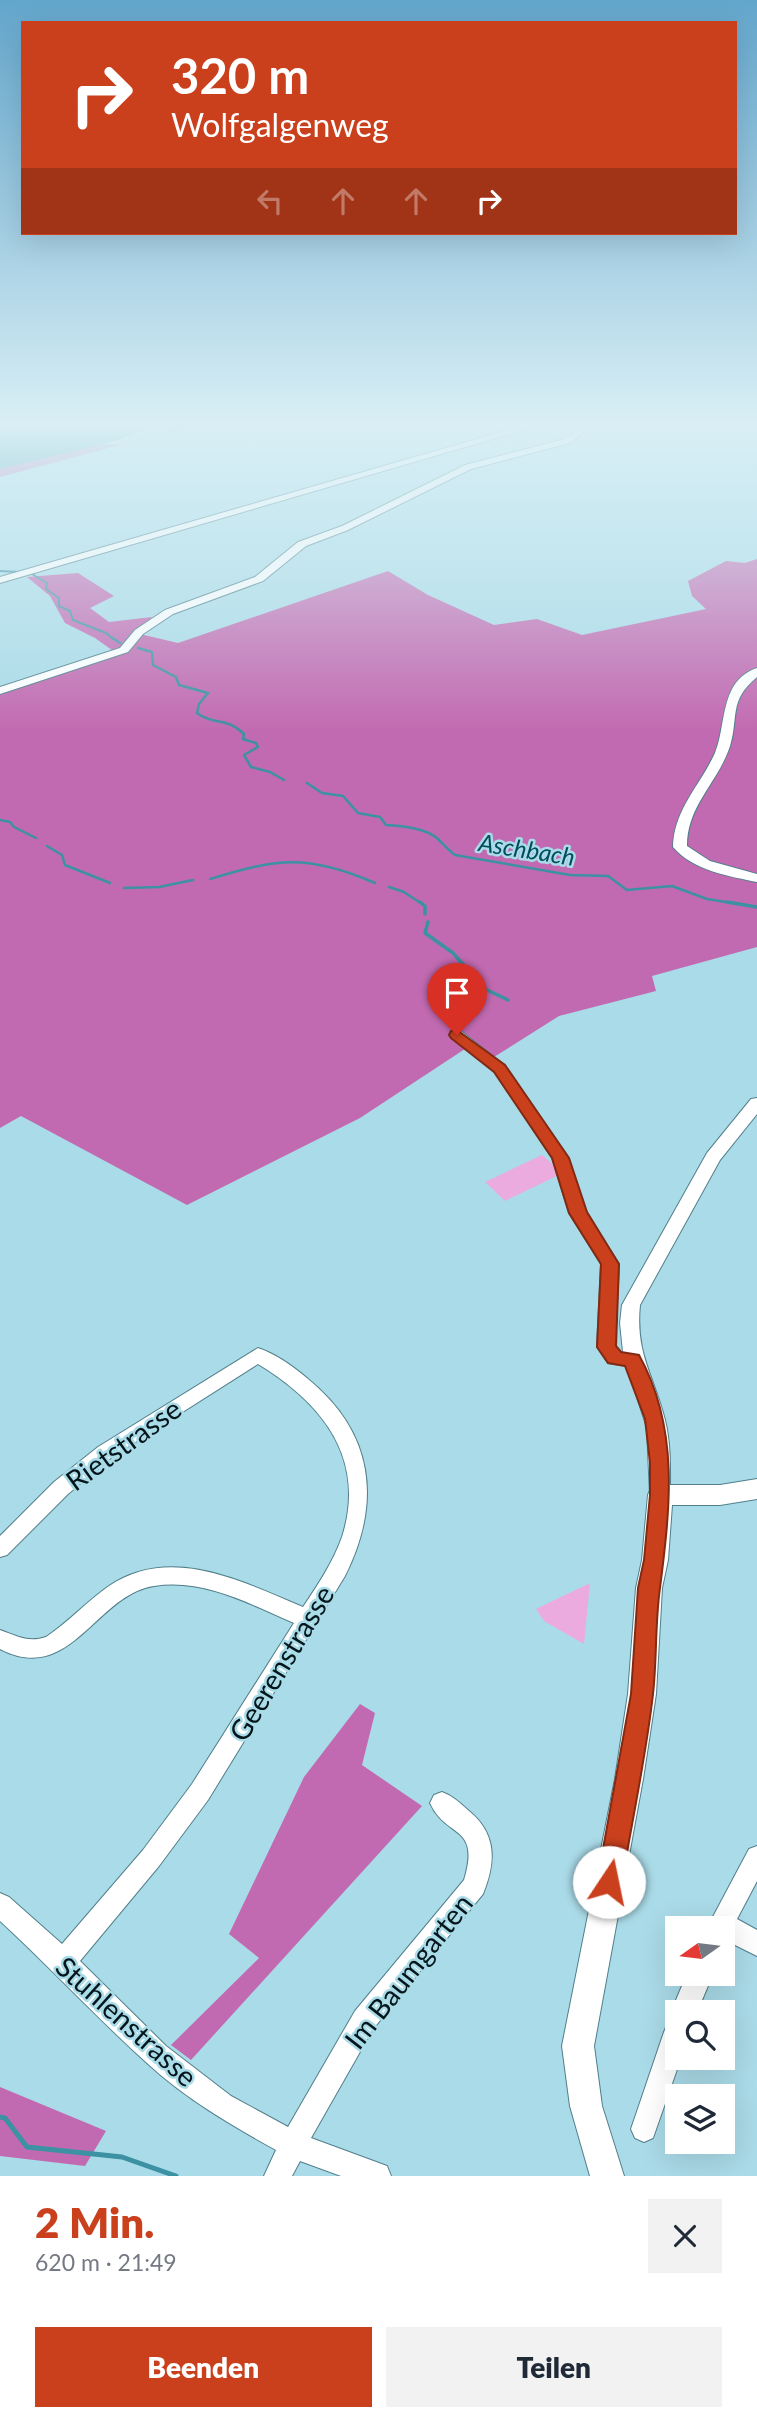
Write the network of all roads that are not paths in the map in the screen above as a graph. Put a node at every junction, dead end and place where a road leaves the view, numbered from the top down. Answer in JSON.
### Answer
{"nodes":[{"id":1,"x":182,"y":528,"type":"edge"},
{"id":2,"x":344,"y":528,"type":"edge"},
{"id":3,"x":0,"y":580,"type":"edge"},
{"id":4,"x":757,"y":671,"type":"edge"},
{"id":5,"x":0,"y":691,"type":"edge"},
{"id":6,"x":757,"y":878,"type":"edge"},
{"id":7,"x":457,"y":1035,"type":"dead end"},
{"id":8,"x":757,"y":1103,"type":"edge"},
{"id":9,"x":258,"y":1355,"type":"joint"},
{"id":10,"x":632,"y":1360,"type":"junction"},
{"id":11,"x":757,"y":1489,"type":"edge"},
{"id":12,"x":660,"y":1495,"type":"junction"},
{"id":13,"x":0,"y":1549,"type":"edge"},
{"id":14,"x":308,"y":1619,"type":"junction"},
{"id":15,"x":0,"y":1639,"type":"edge"},
{"id":16,"x":442,"y":1803,"type":"dead end"},
{"id":17,"x":757,"y":1857,"type":"edge"},
{"id":18,"x":0,"y":1905,"type":"edge"},
{"id":19,"x":725,"y":1916,"type":"edge"},
{"id":20,"x":735,"y":1933,"type":"edge"},
{"id":21,"x":757,"y":1944,"type":"edge"},
{"id":22,"x":63,"y":1962,"type":"junction"},
{"id":23,"x":665,"y":2067,"type":"edge"},
{"id":24,"x":644,"y":2129,"type":"dead end"},
{"id":25,"x":294,"y":2145,"type":"junction"},
{"id":26,"x":278,"y":2176,"type":"edge"},
{"id":27,"x":377,"y":2176,"type":"edge"},
{"id":28,"x":607,"y":2176,"type":"edge"}],
"edges":[{"from":1,"to":3,"type":"street"},
{"from":2,"to":5,"type":"street"},
{"from":4,"to":6,"type":"street"},
{"from":7,"to":10,"type":"street"},
{"from":8,"to":10,"type":"street"},
{"from":9,"to":13,"type":"street","name":"Rietstrasse"},
{"from":9,"to":14,"type":"street","name":"Geerenstrasse"},
{"from":10,"to":12,"type":"street"},
{"from":11,"to":12,"type":"main road"},
{"from":12,"to":28,"type":"main road"},
{"from":14,"to":15,"type":"street"},
{"from":14,"to":22,"type":"street","name":"Geerenstrasse"},
{"from":16,"to":25,"type":"street","name":"Im Baumgarten"},
{"from":17,"to":19,"type":"street"},
{"from":18,"to":22,"type":"street","name":"Stuhlenstrasse"},
{"from":20,"to":21,"type":"street"},
{"from":22,"to":25,"type":"street","name":"Stuhlenstrasse"},
{"from":23,"to":24,"type":"street"},
{"from":25,"to":26,"type":"street"},
{"from":25,"to":27,"type":"street","name":"Stuhlenstrasse"}]}
